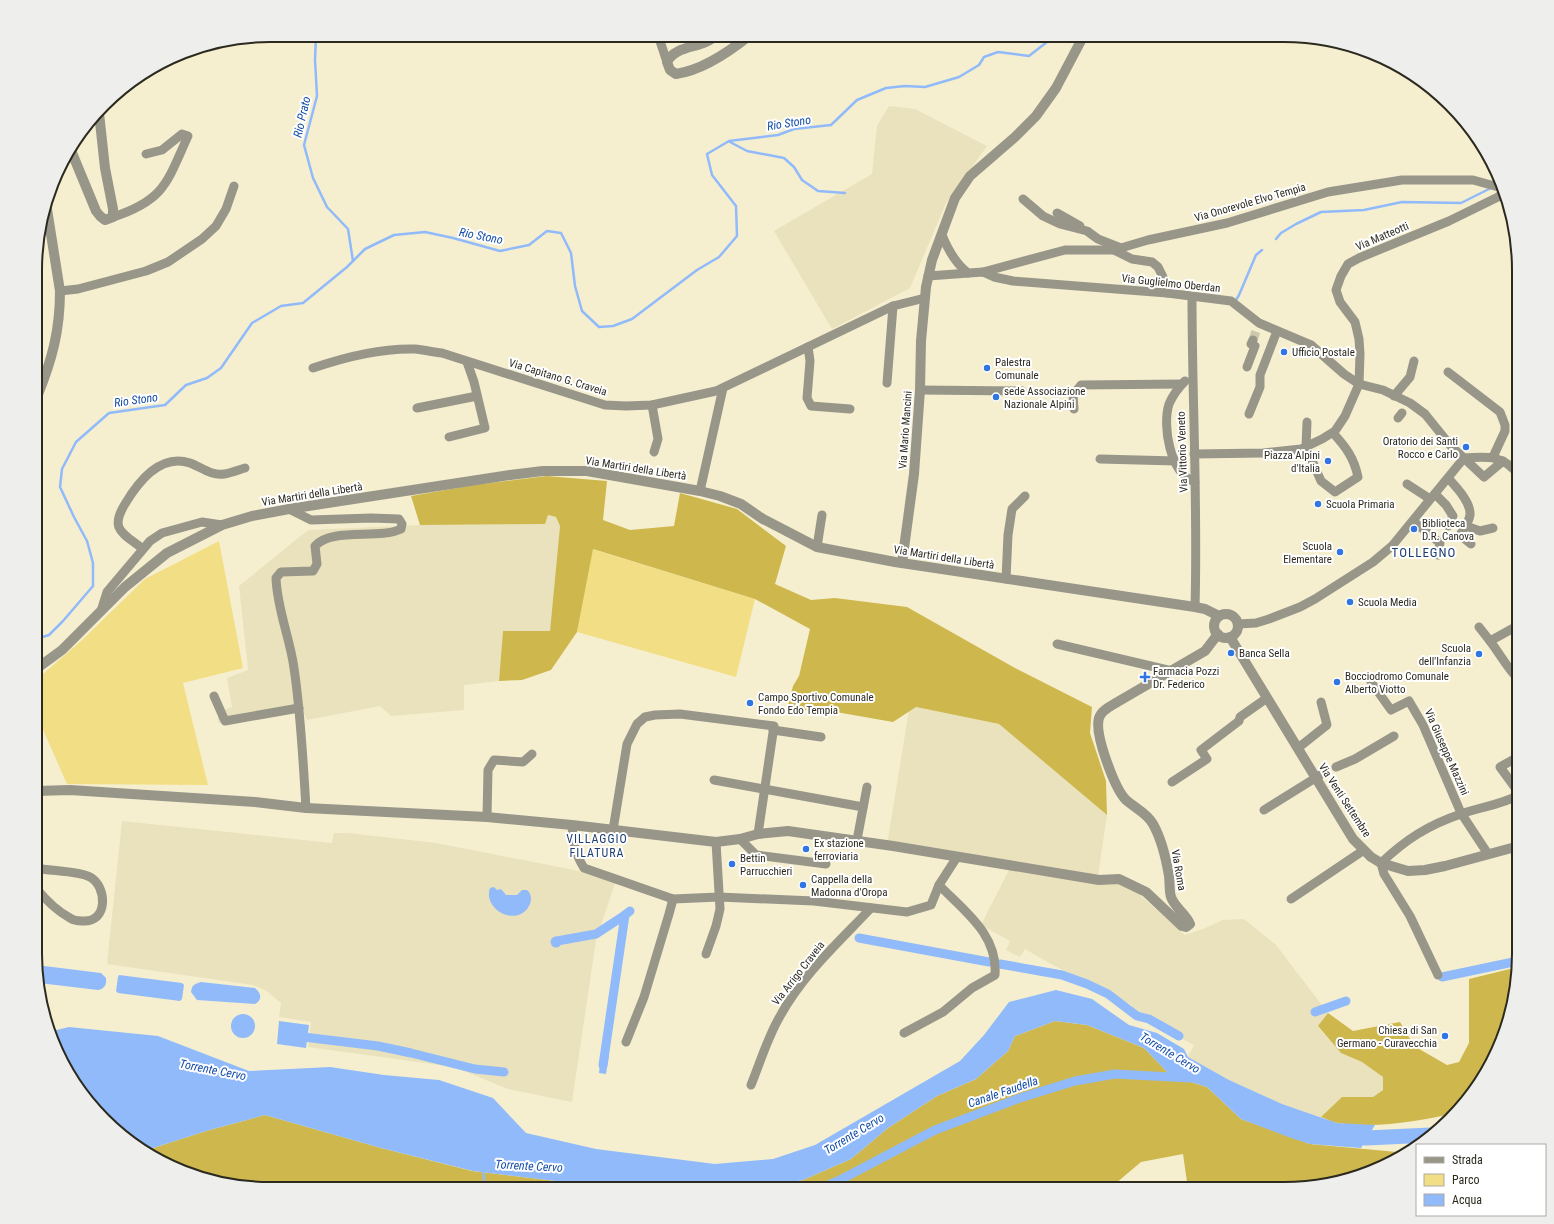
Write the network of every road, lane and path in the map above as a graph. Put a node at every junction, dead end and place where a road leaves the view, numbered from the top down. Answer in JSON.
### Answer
{"nodes":[{"id":1,"x":660,"y":42,"type":"edge"},
{"id":2,"x":706,"y":42,"type":"edge"},
{"id":3,"x":742,"y":42,"type":"edge"},
{"id":4,"x":1080,"y":42,"type":"edge"},
{"id":5,"x":667,"y":62,"type":"junction"},
{"id":6,"x":100,"y":119,"type":"edge"},
{"id":7,"x":146,"y":154,"type":"dead end"},
{"id":8,"x":73,"y":156,"type":"edge"},
{"id":9,"x":234,"y":186,"type":"dead end"},
{"id":10,"x":1496,"y":186,"type":"edge"},
{"id":11,"x":1500,"y":196,"type":"edge"},
{"id":12,"x":1023,"y":200,"type":"dead end"},
{"id":13,"x":1056,"y":213,"type":"dead end"},
{"id":14,"x":48,"y":217,"type":"edge"},
{"id":15,"x":112,"y":217,"type":"junction"},
{"id":16,"x":1087,"y":232,"type":"junction"},
{"id":17,"x":942,"y":235,"type":"junction"},
{"id":18,"x":1117,"y":249,"type":"junction"},
{"id":19,"x":983,"y":272,"type":"junction"},
{"id":20,"x":968,"y":273,"type":"junction"},
{"id":21,"x":928,"y":276,"type":"junction"},
{"id":22,"x":60,"y":291,"type":"junction"},
{"id":23,"x":1167,"y":293,"type":"junction"},
{"id":24,"x":1192,"y":297,"type":"junction"},
{"id":25,"x":925,"y":298,"type":"junction"},
{"id":26,"x":893,"y":306,"type":"junction"},
{"id":27,"x":1277,"y":331,"type":"junction"},
{"id":28,"x":1253,"y":340,"type":"tunnel mouth"},
{"id":29,"x":808,"y":347,"type":"junction"},
{"id":30,"x":1414,"y":361,"type":"dead end"},
{"id":31,"x":467,"y":362,"type":"junction"},
{"id":32,"x":1247,"y":367,"type":"dead end"},
{"id":33,"x":313,"y":368,"type":"dead end"},
{"id":34,"x":1448,"y":372,"type":"dead end"},
{"id":35,"x":1192,"y":375,"type":"junction"},
{"id":36,"x":42,"y":383,"type":"edge"},
{"id":37,"x":887,"y":383,"type":"dead end"},
{"id":38,"x":1182,"y":384,"type":"junction"},
{"id":39,"x":1359,"y":384,"type":"junction"},
{"id":40,"x":723,"y":388,"type":"junction"},
{"id":41,"x":920,"y":390,"type":"junction"},
{"id":42,"x":1022,"y":391,"type":"dead end"},
{"id":43,"x":477,"y":396,"type":"junction"},
{"id":44,"x":1394,"y":396,"type":"junction"},
{"id":45,"x":652,"y":405,"type":"junction"},
{"id":46,"x":417,"y":408,"type":"dead end"},
{"id":47,"x":850,"y":409,"type":"dead end"},
{"id":48,"x":1074,"y":409,"type":"dead end"},
{"id":49,"x":1249,"y":414,"type":"dead end"},
{"id":50,"x":1307,"y":422,"type":"dead end"},
{"id":51,"x":1333,"y":433,"type":"junction"},
{"id":52,"x":449,"y":438,"type":"dead end"},
{"id":53,"x":1306,"y":447,"type":"junction"},
{"id":54,"x":654,"y":452,"type":"dead end"},
{"id":55,"x":1194,"y":454,"type":"junction"},
{"id":56,"x":1493,"y":457,"type":"junction"},
{"id":57,"x":1464,"y":458,"type":"junction"},
{"id":58,"x":1100,"y":459,"type":"dead end"},
{"id":59,"x":1176,"y":461,"type":"junction"},
{"id":60,"x":1503,"y":461,"type":"junction"},
{"id":61,"x":245,"y":468,"type":"dead end"},
{"id":62,"x":1512,"y":468,"type":"edge"},
{"id":63,"x":1448,"y":478,"type":"junction"},
{"id":64,"x":1195,"y":482,"type":"junction"},
{"id":65,"x":1407,"y":484,"type":"dead end"},
{"id":66,"x":700,"y":491,"type":"junction"},
{"id":67,"x":1025,"y":496,"type":"dead end"},
{"id":68,"x":1433,"y":497,"type":"junction"},
{"id":69,"x":289,"y":509,"type":"junction"},
{"id":70,"x":822,"y":515,"type":"dead end"},
{"id":71,"x":1413,"y":521,"type":"junction"},
{"id":72,"x":222,"y":525,"type":"junction"},
{"id":73,"x":1448,"y":526,"type":"dead end"},
{"id":74,"x":1466,"y":526,"type":"junction"},
{"id":75,"x":1493,"y":528,"type":"dead end"},
{"id":76,"x":1471,"y":544,"type":"dead end"},
{"id":77,"x":817,"y":547,"type":"junction"},
{"id":78,"x":143,"y":548,"type":"junction"},
{"id":79,"x":1438,"y":555,"type":"dead end"},
{"id":80,"x":902,"y":563,"type":"junction"},
{"id":81,"x":1006,"y":579,"type":"junction"},
{"id":82,"x":1195,"y":607,"type":"junction"},
{"id":83,"x":100,"y":612,"type":"junction"},
{"id":84,"x":1219,"y":616,"type":"junction"},
{"id":85,"x":1238,"y":624,"type":"junction"},
{"id":86,"x":1479,"y":627,"type":"dead end"},
{"id":87,"x":1512,"y":629,"type":"edge"},
{"id":88,"x":1218,"y":634,"type":"junction"},
{"id":89,"x":1230,"y":637,"type":"junction"},
{"id":90,"x":1490,"y":641,"type":"junction"},
{"id":91,"x":1057,"y":644,"type":"dead end"},
{"id":92,"x":42,"y":665,"type":"edge"},
{"id":93,"x":1172,"y":671,"type":"junction"},
{"id":94,"x":1512,"y":672,"type":"edge"},
{"id":95,"x":1371,"y":682,"type":"dead end"},
{"id":96,"x":214,"y":696,"type":"dead end"},
{"id":97,"x":1267,"y":698,"type":"junction"},
{"id":98,"x":1321,"y":702,"type":"dead end"},
{"id":99,"x":299,"y":708,"type":"junction"},
{"id":100,"x":773,"y":730,"type":"junction"},
{"id":101,"x":1394,"y":736,"type":"dead end"},
{"id":102,"x":821,"y":737,"type":"dead end"},
{"id":103,"x":1298,"y":748,"type":"junction"},
{"id":104,"x":532,"y":754,"type":"dead end"},
{"id":105,"x":1512,"y":761,"type":"edge"},
{"id":106,"x":1336,"y":767,"type":"dead end"},
{"id":107,"x":1325,"y":772,"type":"dead end"},
{"id":108,"x":1315,"y":777,"type":"junction"},
{"id":109,"x":714,"y":780,"type":"dead end"},
{"id":110,"x":1172,"y":782,"type":"dead end"},
{"id":111,"x":1512,"y":784,"type":"edge"},
{"id":112,"x":867,"y":787,"type":"dead end"},
{"id":113,"x":765,"y":788,"type":"junction"},
{"id":114,"x":42,"y":791,"type":"edge"},
{"id":115,"x":1512,"y":799,"type":"edge"},
{"id":116,"x":863,"y":807,"type":"junction"},
{"id":117,"x":306,"y":808,"type":"junction"},
{"id":118,"x":1264,"y":810,"type":"dead end"},
{"id":119,"x":1461,"y":813,"type":"junction"},
{"id":120,"x":487,"y":817,"type":"junction"},
{"id":121,"x":572,"y":825,"type":"junction"},
{"id":122,"x":613,"y":830,"type":"junction"},
{"id":123,"x":758,"y":834,"type":"junction"},
{"id":124,"x":740,"y":839,"type":"junction"},
{"id":125,"x":857,"y":840,"type":"junction"},
{"id":126,"x":716,"y":842,"type":"junction"},
{"id":127,"x":1512,"y":848,"type":"edge"},
{"id":128,"x":1364,"y":850,"type":"junction"},
{"id":129,"x":1488,"y":854,"type":"junction"},
{"id":130,"x":956,"y":857,"type":"junction"},
{"id":131,"x":1381,"y":863,"type":"junction"},
{"id":132,"x":826,"y":864,"type":"dead end"},
{"id":133,"x":42,"y":869,"type":"edge"},
{"id":134,"x":939,"y":886,"type":"junction"},
{"id":135,"x":42,"y":894,"type":"edge"},
{"id":136,"x":719,"y":897,"type":"junction"},
{"id":137,"x":673,"y":898,"type":"junction"},
{"id":138,"x":1291,"y":899,"type":"dead end"},
{"id":139,"x":871,"y":908,"type":"junction"},
{"id":140,"x":706,"y":954,"type":"dead end"},
{"id":141,"x":1438,"y":975,"type":"dead end"},
{"id":142,"x":904,"y":1033,"type":"dead end"},
{"id":143,"x":626,"y":1042,"type":"dead end"},
{"id":144,"x":751,"y":1085,"type":"dead end"}],
"edges":[{"from":1,"to":5,"type":"street"},
{"from":2,"to":5,"type":"street"},
{"from":3,"to":5,"type":"street"},
{"from":4,"to":17,"type":"street"},
{"from":6,"to":15,"type":"street"},
{"from":7,"to":15,"type":"street"},
{"from":8,"to":15,"type":"street"},
{"from":9,"to":22,"type":"street"},
{"from":10,"to":18,"type":"street","name":"Via Onorevole Elvo Tempia"},
{"from":11,"to":39,"type":"street","name":"Via Matteotti"},
{"from":12,"to":16,"type":"street"},
{"from":13,"to":16,"type":"street"},
{"from":14,"to":22,"type":"street"},
{"from":16,"to":18,"type":"street"},
{"from":17,"to":20,"type":"street"},
{"from":17,"to":21,"type":"street"},
{"from":18,"to":19,"type":"street","name":"Via Onorevole Elvo Tempia"},
{"from":18,"to":23,"type":"street"},
{"from":19,"to":20,"type":"street","name":"Via Guglielmo Oberdan"},
{"from":19,"to":23,"type":"street","name":"Via Guglielmo Oberdan"},
{"from":20,"to":21,"type":"street","name":"Via Guglielmo Oberdan"},
{"from":21,"to":25,"type":"street"},
{"from":22,"to":36,"type":"street"},
{"from":23,"to":24,"type":"street","name":"Via Guglielmo Oberdan"},
{"from":24,"to":27,"type":"street","name":"Via Guglielmo Oberdan"},
{"from":24,"to":35,"type":"street","name":"Via Vittorio Veneto"},
{"from":25,"to":26,"type":"street","name":"Via Capitano G. Craveia"},
{"from":25,"to":41,"type":"street","name":"Via Mario Mancini"},
{"from":26,"to":29,"type":"street","name":"Via Capitano G. Craveia"},
{"from":26,"to":37,"type":"street"},
{"from":27,"to":39,"type":"street","name":"Via Guglielmo Oberdan"},
{"from":27,"to":49,"type":"street"},
{"from":28,"to":32,"type":"street"},
{"from":29,"to":40,"type":"street","name":"Via Capitano G. Craveia"},
{"from":29,"to":47,"type":"street"},
{"from":30,"to":44,"type":"street"},
{"from":31,"to":33,"type":"street","name":"Via Capitano G. Craveia"},
{"from":31,"to":43,"type":"street"},
{"from":31,"to":45,"type":"street","name":"Via Capitano G. Craveia"},
{"from":34,"to":56,"type":"street"},
{"from":35,"to":38,"type":"street"},
{"from":35,"to":55,"type":"street","name":"Via Vittorio Veneto"},
{"from":38,"to":48,"type":"street"},
{"from":38,"to":59,"type":"street"},
{"from":39,"to":44,"type":"street","name":"Via Guglielmo Oberdan"},
{"from":39,"to":51,"type":"street","name":"Via Matteotti"},
{"from":40,"to":45,"type":"street","name":"Via Capitano G. Craveia"},
{"from":40,"to":66,"type":"street"},
{"from":41,"to":42,"type":"street"},
{"from":41,"to":80,"type":"street","name":"Via Mario Mancini"},
{"from":43,"to":46,"type":"street"},
{"from":43,"to":52,"type":"street"},
{"from":44,"to":57,"type":"street","name":"Via Guglielmo Oberdan"},
{"from":45,"to":54,"type":"street"},
{"from":50,"to":53,"type":"street"},
{"from":51,"to":53,"type":"street","name":"Via Matteotti"},
{"from":51,"to":53,"type":"street"},
{"from":53,"to":55,"type":"street","name":"Via Matteotti"},
{"from":55,"to":64,"type":"street","name":"Via Vittorio Veneto"},
{"from":56,"to":57,"type":"street"},
{"from":56,"to":60,"type":"street"},
{"from":57,"to":60,"type":"street","name":"Via Guglielmo Oberdan"},
{"from":57,"to":63,"type":"street"},
{"from":58,"to":59,"type":"street"},
{"from":59,"to":64,"type":"street"},
{"from":60,"to":62,"type":"street"},
{"from":61,"to":78,"type":"street"},
{"from":63,"to":68,"type":"street"},
{"from":63,"to":74,"type":"street"},
{"from":64,"to":82,"type":"street","name":"Via Vittorio Veneto"},
{"from":65,"to":68,"type":"street"},
{"from":66,"to":69,"type":"street","name":"Via Martiri della Libertà"},
{"from":66,"to":77,"type":"street","name":"Via Martiri della Libertà"},
{"from":67,"to":81,"type":"street"},
{"from":68,"to":71,"type":"street"},
{"from":68,"to":73,"type":"street"},
{"from":69,"to":72,"type":"street","name":"Via Martiri della Libertà"},
{"from":69,"to":99,"type":"street"},
{"from":70,"to":77,"type":"street"},
{"from":71,"to":79,"type":"street"},
{"from":71,"to":85,"type":"street"},
{"from":72,"to":78,"type":"street"},
{"from":72,"to":83,"type":"street","name":"Via Martiri della Libertà"},
{"from":74,"to":75,"type":"street"},
{"from":74,"to":76,"type":"street"},
{"from":77,"to":80,"type":"street","name":"Via Martiri della Libertà"},
{"from":78,"to":83,"type":"street"},
{"from":80,"to":81,"type":"street","name":"Via Martiri della Libertà"},
{"from":81,"to":82,"type":"street","name":"Via Martiri della Libertà"},
{"from":82,"to":84,"type":"street","name":"Via Martiri della Libertà"},
{"from":83,"to":92,"type":"street","name":"Via Martiri della Libertà"},
{"from":84,"to":85,"type":"street"},
{"from":84,"to":88,"type":"street"},
{"from":85,"to":89,"type":"street"},
{"from":86,"to":90,"type":"street"},
{"from":87,"to":90,"type":"street"},
{"from":88,"to":89,"type":"street"},
{"from":88,"to":93,"type":"street","name":"Via Roma"},
{"from":89,"to":97,"type":"street","name":"Via Venti Settembre"},
{"from":90,"to":94,"type":"street"},
{"from":91,"to":93,"type":"street"},
{"from":93,"to":130,"type":"street","name":"Via Roma"},
{"from":95,"to":119,"type":"street","name":"Via Giuseppe Mazzini"},
{"from":96,"to":99,"type":"street"},
{"from":97,"to":103,"type":"street","name":"Via Venti Settembre"},
{"from":97,"to":110,"type":"street"},
{"from":98,"to":103,"type":"street"},
{"from":99,"to":117,"type":"street"},
{"from":100,"to":102,"type":"street"},
{"from":100,"to":113,"type":"street"},
{"from":100,"to":122,"type":"street"},
{"from":101,"to":106,"type":"street"},
{"from":103,"to":108,"type":"street","name":"Via Venti Settembre"},
{"from":104,"to":120,"type":"street"},
{"from":105,"to":111,"type":"street"},
{"from":107,"to":108,"type":"street"},
{"from":108,"to":118,"type":"street"},
{"from":108,"to":128,"type":"street","name":"Via Venti Settembre"},
{"from":109,"to":113,"type":"street"},
{"from":112,"to":116,"type":"street"},
{"from":113,"to":116,"type":"street"},
{"from":113,"to":123,"type":"street"},
{"from":114,"to":117,"type":"street","name":"Via Roma"},
{"from":115,"to":119,"type":"street","name":"Via Giuseppe Mazzini"},
{"from":116,"to":125,"type":"street"},
{"from":117,"to":120,"type":"street","name":"Via Roma"},
{"from":119,"to":129,"type":"street","name":"Via Giuseppe Mazzini"},
{"from":119,"to":131,"type":"street","name":"Via Giuseppe Mazzini"},
{"from":120,"to":121,"type":"street","name":"Via Roma"},
{"from":121,"to":122,"type":"street","name":"Via Roma"},
{"from":121,"to":137,"type":"street"},
{"from":122,"to":126,"type":"street","name":"Via Roma"},
{"from":123,"to":124,"type":"street","name":"Via Roma"},
{"from":123,"to":125,"type":"street","name":"Via Roma"},
{"from":124,"to":126,"type":"street","name":"Via Roma"},
{"from":124,"to":132,"type":"street"},
{"from":125,"to":130,"type":"street","name":"Via Roma"},
{"from":126,"to":136,"type":"street"},
{"from":127,"to":129,"type":"street"},
{"from":128,"to":131,"type":"street","name":"Via Venti Settembre"},
{"from":128,"to":138,"type":"street"},
{"from":129,"to":131,"type":"street"},
{"from":130,"to":134,"type":"street"},
{"from":131,"to":141,"type":"street"},
{"from":133,"to":135,"type":"street"},
{"from":134,"to":139,"type":"street"},
{"from":134,"to":142,"type":"street"},
{"from":136,"to":137,"type":"street"},
{"from":136,"to":139,"type":"street"},
{"from":136,"to":140,"type":"street"},
{"from":137,"to":143,"type":"street"},
{"from":139,"to":144,"type":"street","name":"Via Arrigo Craveia"}]}
